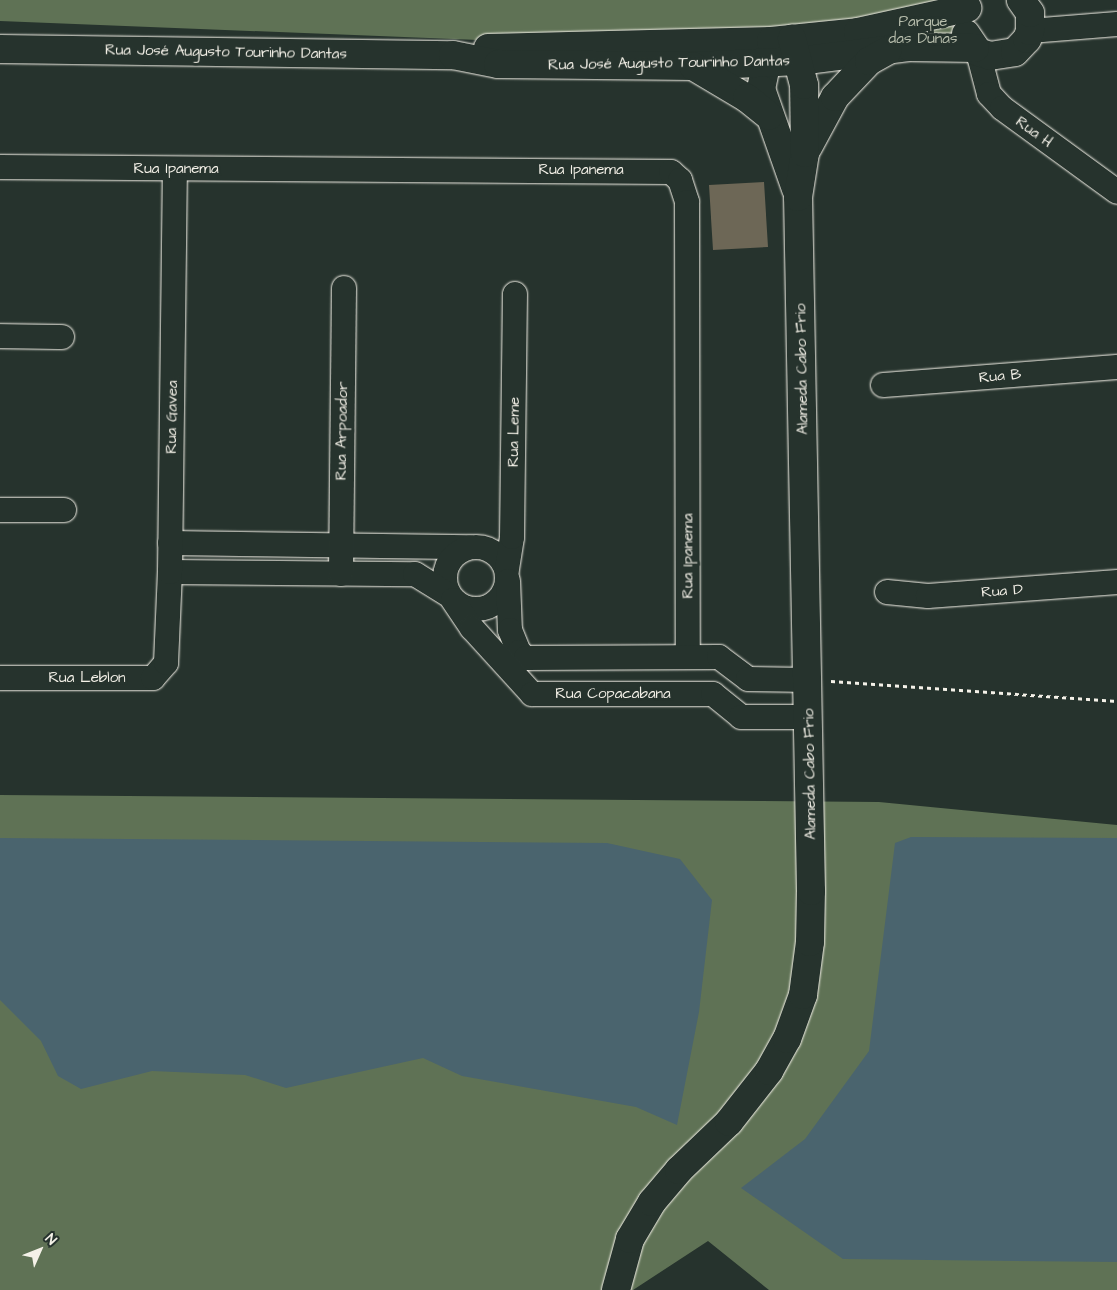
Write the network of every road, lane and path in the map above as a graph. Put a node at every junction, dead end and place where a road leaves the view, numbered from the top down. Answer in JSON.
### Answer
{"nodes":[{"id":1,"x":1021,"y":0,"type":"edge"},
{"id":2,"x":970,"y":4,"type":"edge"},
{"id":3,"x":1117,"y":24,"type":"edge"},
{"id":4,"x":1030,"y":31,"type":"junction"},
{"id":5,"x":0,"y":49,"type":"edge"},
{"id":6,"x":888,"y":50,"type":"junction"},
{"id":7,"x":976,"y":50,"type":"junction"},
{"id":8,"x":782,"y":51,"type":"junction"},
{"id":9,"x":453,"y":56,"type":"junction"},
{"id":10,"x":694,"y":66,"type":"junction"},
{"id":11,"x":769,"y":116,"type":"junction"},
{"id":12,"x":805,"y":153,"type":"junction"},
{"id":13,"x":0,"y":167,"type":"edge"},
{"id":14,"x":175,"y":170,"type":"junction"},
{"id":15,"x":1117,"y":192,"type":"edge"},
{"id":16,"x":798,"y":197,"type":"junction"},
{"id":17,"x":344,"y":288,"type":"dead end"},
{"id":18,"x":515,"y":294,"type":"dead end"},
{"id":19,"x":0,"y":336,"type":"edge"},
{"id":20,"x":62,"y":337,"type":"dead end"},
{"id":21,"x":1117,"y":366,"type":"edge"},
{"id":22,"x":884,"y":385,"type":"dead end"},
{"id":23,"x":0,"y":510,"type":"edge"},
{"id":24,"x":64,"y":510,"type":"dead end"},
{"id":25,"x":170,"y":544,"type":"junction"},
{"id":26,"x":341,"y":544,"type":"junction"},
{"id":27,"x":470,"y":547,"type":"junction"},
{"id":28,"x":170,"y":572,"type":"junction"},
{"id":29,"x":341,"y":574,"type":"junction"},
{"id":30,"x":507,"y":575,"type":"junction"},
{"id":31,"x":1117,"y":582,"type":"edge"},
{"id":32,"x":887,"y":592,"type":"dead end"},
{"id":33,"x":451,"y":597,"type":"junction"},
{"id":34,"x":688,"y":657,"type":"junction"},
{"id":35,"x":166,"y":663,"type":"joint"},
{"id":36,"x":519,"y":665,"type":"junction"},
{"id":37,"x":734,"y":667,"type":"junction"},
{"id":38,"x":0,"y":678,"type":"edge"},
{"id":39,"x":808,"y":680,"type":"junction"},
{"id":40,"x":1117,"y":701,"type":"edge"},
{"id":41,"x":736,"y":714,"type":"junction"},
{"id":42,"x":809,"y":717,"type":"junction"},
{"id":43,"x":616,"y":1290,"type":"edge"}],
"edges":[{"from":1,"to":4,"type":"main road"},
{"from":2,"to":7,"type":"main road"},
{"from":2,"to":8,"type":"main road","name":"Rua José Augusto Tourinho Dantas"},
{"from":3,"to":4,"type":"street"},
{"from":4,"to":7,"type":"main road","name":"Rua José Augusto Tourinho Dantas"},
{"from":5,"to":9,"type":"main road","name":"Rua José Augusto Tourinho Dantas"},
{"from":6,"to":7,"type":"main road","name":"Rua José Augusto Tourinho Dantas"},
{"from":6,"to":8,"type":"main road","name":"Rua José Augusto Tourinho Dantas"},
{"from":6,"to":12,"type":"main road"},
{"from":7,"to":15,"type":"street","name":"Rua H"},
{"from":8,"to":9,"type":"main road","name":"Rua José Augusto Tourinho Dantas"},
{"from":8,"to":10,"type":"main road","name":"Rua José Augusto Tourinho Dantas"},
{"from":8,"to":11,"type":"main road","name":"Alameda Cabo Frio"},
{"from":8,"to":12,"type":"main road","name":"Alameda Cabo Frio"},
{"from":9,"to":10,"type":"main road","name":"Rua José Augusto Tourinho Dantas"},
{"from":10,"to":11,"type":"main road"},
{"from":11,"to":16,"type":"main road","name":"Alameda Cabo Frio"},
{"from":12,"to":16,"type":"main road","name":"Alameda Cabo Frio"},
{"from":13,"to":14,"type":"street","name":"Rua Ipanema"},
{"from":14,"to":25,"type":"street","name":"Rua Gavea"},
{"from":14,"to":34,"type":"street","name":"Rua Ipanema"},
{"from":16,"to":39,"type":"main road","name":"Alameda Cabo Frio"},
{"from":17,"to":26,"type":"street","name":"Rua Arpoador"},
{"from":18,"to":30,"type":"street","name":"Rua Leme"},
{"from":19,"to":20,"type":"street"},
{"from":21,"to":22,"type":"street","name":"Rua B"},
{"from":23,"to":24,"type":"street"},
{"from":25,"to":26,"type":"street"},
{"from":25,"to":28,"type":"street","name":"Rua Gavea"},
{"from":26,"to":27,"type":"street"},
{"from":26,"to":29,"type":"street","name":"Rua Arpoador"},
{"from":27,"to":30,"type":"street"},
{"from":27,"to":33,"type":"street","name":"Rua Copacabana"},
{"from":28,"to":29,"type":"street","name":"Rua Copacabana"},
{"from":28,"to":35,"type":"street","name":"Rua Gavea"},
{"from":29,"to":33,"type":"street","name":"Rua Copacabana"},
{"from":30,"to":33,"type":"street","name":"Rua Copacabana"},
{"from":30,"to":36,"type":"street","name":"Rua Copacabana"},
{"from":31,"to":32,"type":"street","name":"Rua D"},
{"from":33,"to":36,"type":"street","name":"Rua Copacabana"},
{"from":34,"to":36,"type":"street"},
{"from":34,"to":37,"type":"street"},
{"from":35,"to":38,"type":"street","name":"Rua Leblon"},
{"from":36,"to":41,"type":"street","name":"Rua Copacabana"},
{"from":37,"to":39,"type":"street"},
{"from":37,"to":41,"type":"street"},
{"from":39,"to":40,"type":"path"},
{"from":39,"to":42,"type":"main road","name":"Alameda Cabo Frio"},
{"from":41,"to":42,"type":"street"},
{"from":42,"to":43,"type":"main road","name":"Alameda Cabo Frio"}]}
